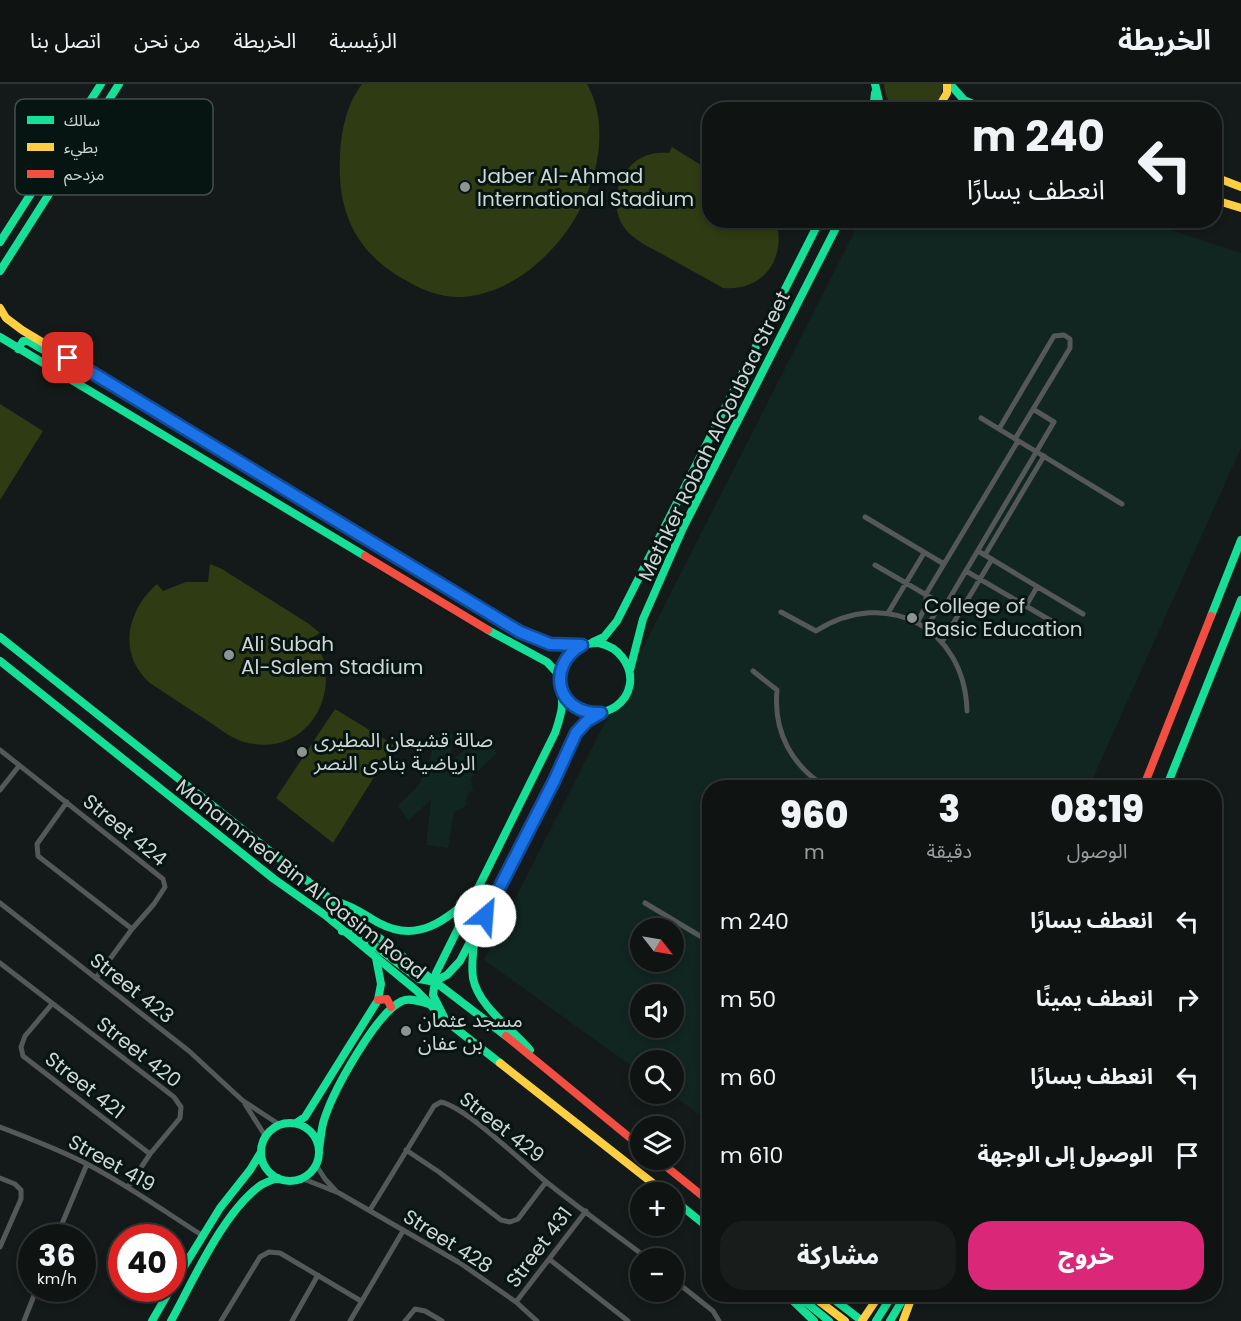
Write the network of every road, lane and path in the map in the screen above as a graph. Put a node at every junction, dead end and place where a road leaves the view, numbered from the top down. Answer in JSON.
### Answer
{"nodes":[{"id":1,"x":101,"y":84,"type":"edge"},
{"id":2,"x":948,"y":84,"type":"edge"},
{"id":3,"x":117,"y":85,"type":"edge"},
{"id":4,"x":875,"y":88,"type":"edge"},
{"id":5,"x":91,"y":99,"type":"edge"},
{"id":6,"x":108,"y":99,"type":"edge"},
{"id":7,"x":881,"y":102,"type":"edge"},
{"id":8,"x":942,"y":102,"type":"edge"},
{"id":9,"x":969,"y":102,"type":"edge"},
{"id":10,"x":1222,"y":180,"type":"edge"},
{"id":11,"x":1241,"y":187,"type":"edge"},
{"id":12,"x":30,"y":195,"type":"edge"},
{"id":13,"x":48,"y":195,"type":"edge"},
{"id":14,"x":1222,"y":202,"type":"edge"},
{"id":15,"x":1241,"y":208,"type":"edge"},
{"id":16,"x":816,"y":228,"type":"edge"},
{"id":17,"x":836,"y":228,"type":"edge"},
{"id":18,"x":0,"y":242,"type":"edge"},
{"id":19,"x":0,"y":272,"type":"edge"},
{"id":20,"x":0,"y":308,"type":"edge"},
{"id":21,"x":0,"y":337,"type":"edge"},
{"id":22,"x":18,"y":349,"type":"junction"},
{"id":23,"x":88,"y":370,"type":"junction"},
{"id":24,"x":1033,"y":409,"type":"junction"},
{"id":25,"x":981,"y":418,"type":"dead end"},
{"id":26,"x":999,"y":429,"type":"junction"},
{"id":27,"x":1016,"y":440,"type":"junction"},
{"id":28,"x":1036,"y":452,"type":"junction"},
{"id":29,"x":1044,"y":456,"type":"junction"},
{"id":30,"x":256,"y":472,"type":"junction"},
{"id":31,"x":248,"y":486,"type":"junction"},
{"id":32,"x":1122,"y":504,"type":"dead end"},
{"id":33,"x":865,"y":517,"type":"dead end"},
{"id":34,"x":1241,"y":540,"type":"edge"},
{"id":35,"x":978,"y":551,"type":"junction"},
{"id":36,"x":924,"y":553,"type":"junction"},
{"id":37,"x":985,"y":555,"type":"junction"},
{"id":38,"x":992,"y":560,"type":"junction"},
{"id":39,"x":944,"y":564,"type":"junction"},
{"id":40,"x":875,"y":565,"type":"dead end"},
{"id":41,"x":966,"y":572,"type":"junction"},
{"id":42,"x":980,"y":580,"type":"junction"},
{"id":43,"x":906,"y":583,"type":"junction"},
{"id":44,"x":1037,"y":587,"type":"junction"},
{"id":45,"x":926,"y":594,"type":"junction"},
{"id":46,"x":1241,"y":600,"type":"edge"},
{"id":47,"x":945,"y":606,"type":"junction"},
{"id":48,"x":1026,"y":606,"type":"junction"},
{"id":49,"x":781,"y":612,"type":"dead end"},
{"id":50,"x":888,"y":613,"type":"junction"},
{"id":51,"x":959,"y":614,"type":"junction"},
{"id":52,"x":1083,"y":614,"type":"dead end"},
{"id":53,"x":917,"y":622,"type":"junction"},
{"id":54,"x":926,"y":628,"type":"junction"},
{"id":55,"x":1072,"y":633,"type":"dead end"},
{"id":56,"x":0,"y":637,"type":"edge"},
{"id":57,"x":942,"y":642,"type":"junction"},
{"id":58,"x":586,"y":644,"type":"junction"},
{"id":59,"x":0,"y":661,"type":"edge"},
{"id":60,"x":629,"y":671,"type":"junction"},
{"id":61,"x":753,"y":671,"type":"dead end"},
{"id":62,"x":560,"y":676,"type":"junction"},
{"id":63,"x":562,"y":691,"type":"junction"},
{"id":64,"x":967,"y":711,"type":"dead end"},
{"id":65,"x":601,"y":713,"type":"junction"},
{"id":66,"x":0,"y":750,"type":"edge"},
{"id":67,"x":19,"y":766,"type":"junction"},
{"id":68,"x":816,"y":780,"type":"edge"},
{"id":69,"x":1146,"y":780,"type":"edge"},
{"id":70,"x":1169,"y":780,"type":"edge"},
{"id":71,"x":0,"y":790,"type":"edge"},
{"id":72,"x":67,"y":802,"type":"junction"},
{"id":73,"x":475,"y":894,"type":"junction"},
{"id":74,"x":334,"y":901,"type":"junction"},
{"id":75,"x":0,"y":903,"type":"edge"},
{"id":76,"x":645,"y":903,"type":"dead end"},
{"id":77,"x":132,"y":929,"type":"junction"},
{"id":78,"x":342,"y":931,"type":"junction"},
{"id":79,"x":475,"y":936,"type":"junction"},
{"id":80,"x":702,"y":937,"type":"edge"},
{"id":81,"x":376,"y":958,"type":"junction"},
{"id":82,"x":0,"y":963,"type":"edge"},
{"id":83,"x":96,"y":978,"type":"junction"},
{"id":84,"x":434,"y":980,"type":"junction"},
{"id":85,"x":378,"y":1000,"type":"junction"},
{"id":86,"x":52,"y":1004,"type":"junction"},
{"id":87,"x":429,"y":1004,"type":"junction"},
{"id":88,"x":391,"y":1007,"type":"junction"},
{"id":89,"x":446,"y":1021,"type":"junction"},
{"id":90,"x":535,"y":1058,"type":"junction"},
{"id":91,"x":242,"y":1100,"type":"junction"},
{"id":92,"x":296,"y":1123,"type":"junction"},
{"id":93,"x":280,"y":1125,"type":"junction"},
{"id":94,"x":0,"y":1127,"type":"edge"},
{"id":95,"x":266,"y":1137,"type":"junction"},
{"id":96,"x":630,"y":1138,"type":"edge"},
{"id":97,"x":319,"y":1149,"type":"junction"},
{"id":98,"x":262,"y":1150,"type":"junction"},
{"id":99,"x":406,"y":1150,"type":"junction"},
{"id":100,"x":150,"y":1154,"type":"junction"},
{"id":101,"x":87,"y":1164,"type":"junction"},
{"id":102,"x":316,"y":1165,"type":"junction"},
{"id":103,"x":670,"y":1170,"type":"edge"},
{"id":104,"x":0,"y":1178,"type":"edge"},
{"id":105,"x":278,"y":1178,"type":"junction"},
{"id":106,"x":301,"y":1178,"type":"junction"},
{"id":107,"x":546,"y":1182,"type":"junction"},
{"id":108,"x":651,"y":1182,"type":"edge"},
{"id":109,"x":128,"y":1187,"type":"junction"},
{"id":110,"x":339,"y":1193,"type":"junction"},
{"id":111,"x":702,"y":1196,"type":"edge"},
{"id":112,"x":684,"y":1208,"type":"edge"},
{"id":113,"x":370,"y":1210,"type":"junction"},
{"id":114,"x":586,"y":1210,"type":"junction"},
{"id":115,"x":702,"y":1223,"type":"edge"},
{"id":116,"x":63,"y":1224,"type":"edge"},
{"id":117,"x":403,"y":1231,"type":"junction"},
{"id":118,"x":203,"y":1236,"type":"junction"},
{"id":119,"x":0,"y":1247,"type":"edge"},
{"id":120,"x":634,"y":1248,"type":"edge"},
{"id":121,"x":549,"y":1259,"type":"junction"},
{"id":122,"x":186,"y":1264,"type":"edge"},
{"id":123,"x":318,"y":1275,"type":"junction"},
{"id":124,"x":684,"y":1288,"type":"edge"},
{"id":125,"x":361,"y":1301,"type":"junction"},
{"id":126,"x":31,"y":1302,"type":"edge"},
{"id":127,"x":163,"y":1302,"type":"edge"},
{"id":128,"x":516,"y":1302,"type":"junction"},
{"id":129,"x":794,"y":1302,"type":"edge"},
{"id":130,"x":806,"y":1302,"type":"edge"},
{"id":131,"x":820,"y":1302,"type":"edge"},
{"id":132,"x":837,"y":1302,"type":"edge"},
{"id":133,"x":875,"y":1302,"type":"edge"},
{"id":134,"x":888,"y":1302,"type":"edge"},
{"id":135,"x":901,"y":1302,"type":"edge"},
{"id":136,"x":909,"y":1302,"type":"edge"},
{"id":137,"x":24,"y":1321,"type":"edge"},
{"id":138,"x":152,"y":1321,"type":"edge"},
{"id":139,"x":171,"y":1321,"type":"edge"},
{"id":140,"x":221,"y":1321,"type":"edge"},
{"id":141,"x":292,"y":1321,"type":"edge"},
{"id":142,"x":350,"y":1321,"type":"edge"},
{"id":143,"x":405,"y":1321,"type":"edge"},
{"id":144,"x":442,"y":1321,"type":"edge"},
{"id":145,"x":537,"y":1321,"type":"edge"},
{"id":146,"x":628,"y":1321,"type":"edge"},
{"id":147,"x":719,"y":1321,"type":"edge"},
{"id":148,"x":814,"y":1321,"type":"edge"},
{"id":149,"x":829,"y":1321,"type":"edge"},
{"id":150,"x":844,"y":1321,"type":"edge"},
{"id":151,"x":862,"y":1321,"type":"edge"},
{"id":152,"x":876,"y":1321,"type":"edge"},
{"id":153,"x":890,"y":1321,"type":"edge"},
{"id":154,"x":903,"y":1321,"type":"edge"}],
"edges":[{"from":1,"to":5,"type":"street"},
{"from":2,"to":8,"type":"street"},
{"from":2,"to":9,"type":"street"},
{"from":3,"to":6,"type":"street"},
{"from":4,"to":7,"type":"street"},
{"from":10,"to":11,"type":"street"},
{"from":12,"to":18,"type":"street"},
{"from":13,"to":19,"type":"street"},
{"from":14,"to":15,"type":"street"},
{"from":16,"to":58,"type":"street","name":"Methker Robah AlQoubaa Street"},
{"from":17,"to":60,"type":"street","name":"Methker Robah AlQoubaa Street"},
{"from":20,"to":23,"type":"street"},
{"from":21,"to":22,"type":"street"},
{"from":22,"to":23,"type":"street"},
{"from":22,"to":31,"type":"street"},
{"from":23,"to":30,"type":"street"},
{"from":24,"to":26,"type":"street"},
{"from":24,"to":27,"type":"street"},
{"from":24,"to":28,"type":"street"},
{"from":25,"to":26,"type":"street"},
{"from":26,"to":27,"type":"street"},
{"from":27,"to":28,"type":"street"},
{"from":27,"to":39,"type":"street"},
{"from":28,"to":29,"type":"street"},
{"from":28,"to":35,"type":"street"},
{"from":29,"to":32,"type":"street"},
{"from":29,"to":37,"type":"street"},
{"from":30,"to":31,"type":"street"},
{"from":30,"to":58,"type":"street"},
{"from":31,"to":62,"type":"street"},
{"from":33,"to":36,"type":"street"},
{"from":34,"to":69,"type":"street"},
{"from":35,"to":37,"type":"street"},
{"from":35,"to":41,"type":"street"},
{"from":36,"to":39,"type":"street"},
{"from":36,"to":43,"type":"street"},
{"from":37,"to":38,"type":"street"},
{"from":38,"to":42,"type":"street"},
{"from":38,"to":44,"type":"street"},
{"from":39,"to":45,"type":"street"},
{"from":40,"to":43,"type":"street"},
{"from":41,"to":42,"type":"street"},
{"from":41,"to":47,"type":"street"},
{"from":42,"to":48,"type":"street"},
{"from":42,"to":51,"type":"street"},
{"from":43,"to":45,"type":"street"},
{"from":43,"to":50,"type":"street"},
{"from":44,"to":48,"type":"street"},
{"from":44,"to":52,"type":"street"},
{"from":45,"to":47,"type":"street"},
{"from":45,"to":53,"type":"street"},
{"from":46,"to":70,"type":"street"},
{"from":47,"to":51,"type":"street"},
{"from":47,"to":54,"type":"street"},
{"from":48,"to":55,"type":"street"},
{"from":49,"to":50,"type":"street"},
{"from":50,"to":53,"type":"street"},
{"from":51,"to":57,"type":"street"},
{"from":53,"to":54,"type":"street"},
{"from":54,"to":57,"type":"street"},
{"from":56,"to":74,"type":"street","name":"Mohammed Bin Al Qasim Road"},
{"from":57,"to":64,"type":"street"},
{"from":58,"to":60,"type":"street"},
{"from":58,"to":62,"type":"street"},
{"from":59,"to":78,"type":"street","name":"Mohammed Bin Al Qasim Road"},
{"from":60,"to":65,"type":"street"},
{"from":61,"to":68,"type":"street"},
{"from":62,"to":63,"type":"street"},
{"from":63,"to":65,"type":"street"},
{"from":63,"to":73,"type":"street"},
{"from":65,"to":79,"type":"street"},
{"from":66,"to":67,"type":"street","name":"Street 424"},
{"from":67,"to":71,"type":"street"},
{"from":67,"to":72,"type":"street","name":"Street 424"},
{"from":72,"to":77,"type":"street"},
{"from":72,"to":77,"type":"street","name":"Street 424"},
{"from":73,"to":74,"type":"street"},
{"from":73,"to":84,"type":"street"},
{"from":74,"to":84,"type":"street","name":"Mohammed Bin Al Qasim Road"},
{"from":75,"to":83,"type":"street","name":"Street 423"},
{"from":76,"to":80,"type":"street"},
{"from":77,"to":83,"type":"street","name":"Street 424"},
{"from":78,"to":81,"type":"street","name":"Mohammed Bin Al Qasim Road"},
{"from":78,"to":84,"type":"street"},
{"from":79,"to":84,"type":"street"},
{"from":79,"to":90,"type":"street"},
{"from":81,"to":85,"type":"street"},
{"from":81,"to":87,"type":"street","name":"Mohammed Bin Al Qasim Road"},
{"from":82,"to":86,"type":"street","name":"Street 420"},
{"from":83,"to":91,"type":"street","name":"Street 423"},
{"from":84,"to":89,"type":"street"},
{"from":84,"to":90,"type":"street","name":"Mohammed Bin Al Qasim Road"},
{"from":85,"to":88,"type":"street"},
{"from":85,"to":92,"type":"street"},
{"from":86,"to":100,"type":"street","name":"Street 421"},
{"from":86,"to":100,"type":"street","name":"Street 420"},
{"from":87,"to":88,"type":"street"},
{"from":87,"to":89,"type":"street","name":"Mohammed Bin Al Qasim Road"},
{"from":88,"to":97,"type":"street"},
{"from":89,"to":108,"type":"street","name":"Mohammed Bin Al Qasim Road"},
{"from":90,"to":96,"type":"street","name":"Mohammed Bin Al Qasim Road"},
{"from":91,"to":93,"type":"street","name":"Street 423"},
{"from":91,"to":95,"type":"street","name":"Street 423"},
{"from":92,"to":93,"type":"street"},
{"from":92,"to":97,"type":"street"},
{"from":93,"to":95,"type":"street"},
{"from":94,"to":101,"type":"street","name":"Street 419"},
{"from":95,"to":98,"type":"street"},
{"from":97,"to":102,"type":"street"},
{"from":98,"to":105,"type":"street"},
{"from":98,"to":118,"type":"street"},
{"from":99,"to":107,"type":"street"},
{"from":99,"to":107,"type":"street","name":"Street 429"},
{"from":99,"to":113,"type":"street","name":"Street 429"},
{"from":100,"to":109,"type":"street","name":"Street 420"},
{"from":101,"to":109,"type":"street","name":"Street 419"},
{"from":101,"to":116,"type":"street"},
{"from":102,"to":106,"type":"street"},
{"from":102,"to":110,"type":"street","name":"Street 428"},
{"from":103,"to":111,"type":"street"},
{"from":104,"to":119,"type":"street"},
{"from":105,"to":106,"type":"street"},
{"from":105,"to":139,"type":"street"},
{"from":106,"to":110,"type":"street","name":"Street 428"},
{"from":107,"to":114,"type":"street","name":"Street 429"},
{"from":109,"to":118,"type":"street","name":"Street 419"},
{"from":110,"to":113,"type":"street","name":"Street 428"},
{"from":112,"to":115,"type":"street"},
{"from":113,"to":117,"type":"street","name":"Street 428"},
{"from":114,"to":120,"type":"street","name":"Street 429"},
{"from":114,"to":121,"type":"street","name":"Street 431"},
{"from":117,"to":125,"type":"street"},
{"from":117,"to":128,"type":"street","name":"Street 428"},
{"from":118,"to":122,"type":"street"},
{"from":121,"to":128,"type":"street","name":"Street 431"},
{"from":121,"to":146,"type":"street"},
{"from":123,"to":125,"type":"street"},
{"from":123,"to":140,"type":"street"},
{"from":123,"to":141,"type":"street"},
{"from":124,"to":147,"type":"street"},
{"from":125,"to":142,"type":"street"},
{"from":126,"to":137,"type":"street"},
{"from":127,"to":138,"type":"street"},
{"from":128,"to":145,"type":"street","name":"Street 428"},
{"from":129,"to":148,"type":"street"},
{"from":130,"to":149,"type":"street"},
{"from":131,"to":150,"type":"street"},
{"from":132,"to":151,"type":"street"},
{"from":133,"to":151,"type":"street"},
{"from":134,"to":152,"type":"street"},
{"from":135,"to":153,"type":"street"},
{"from":136,"to":154,"type":"street"},
{"from":143,"to":144,"type":"street"}]}
